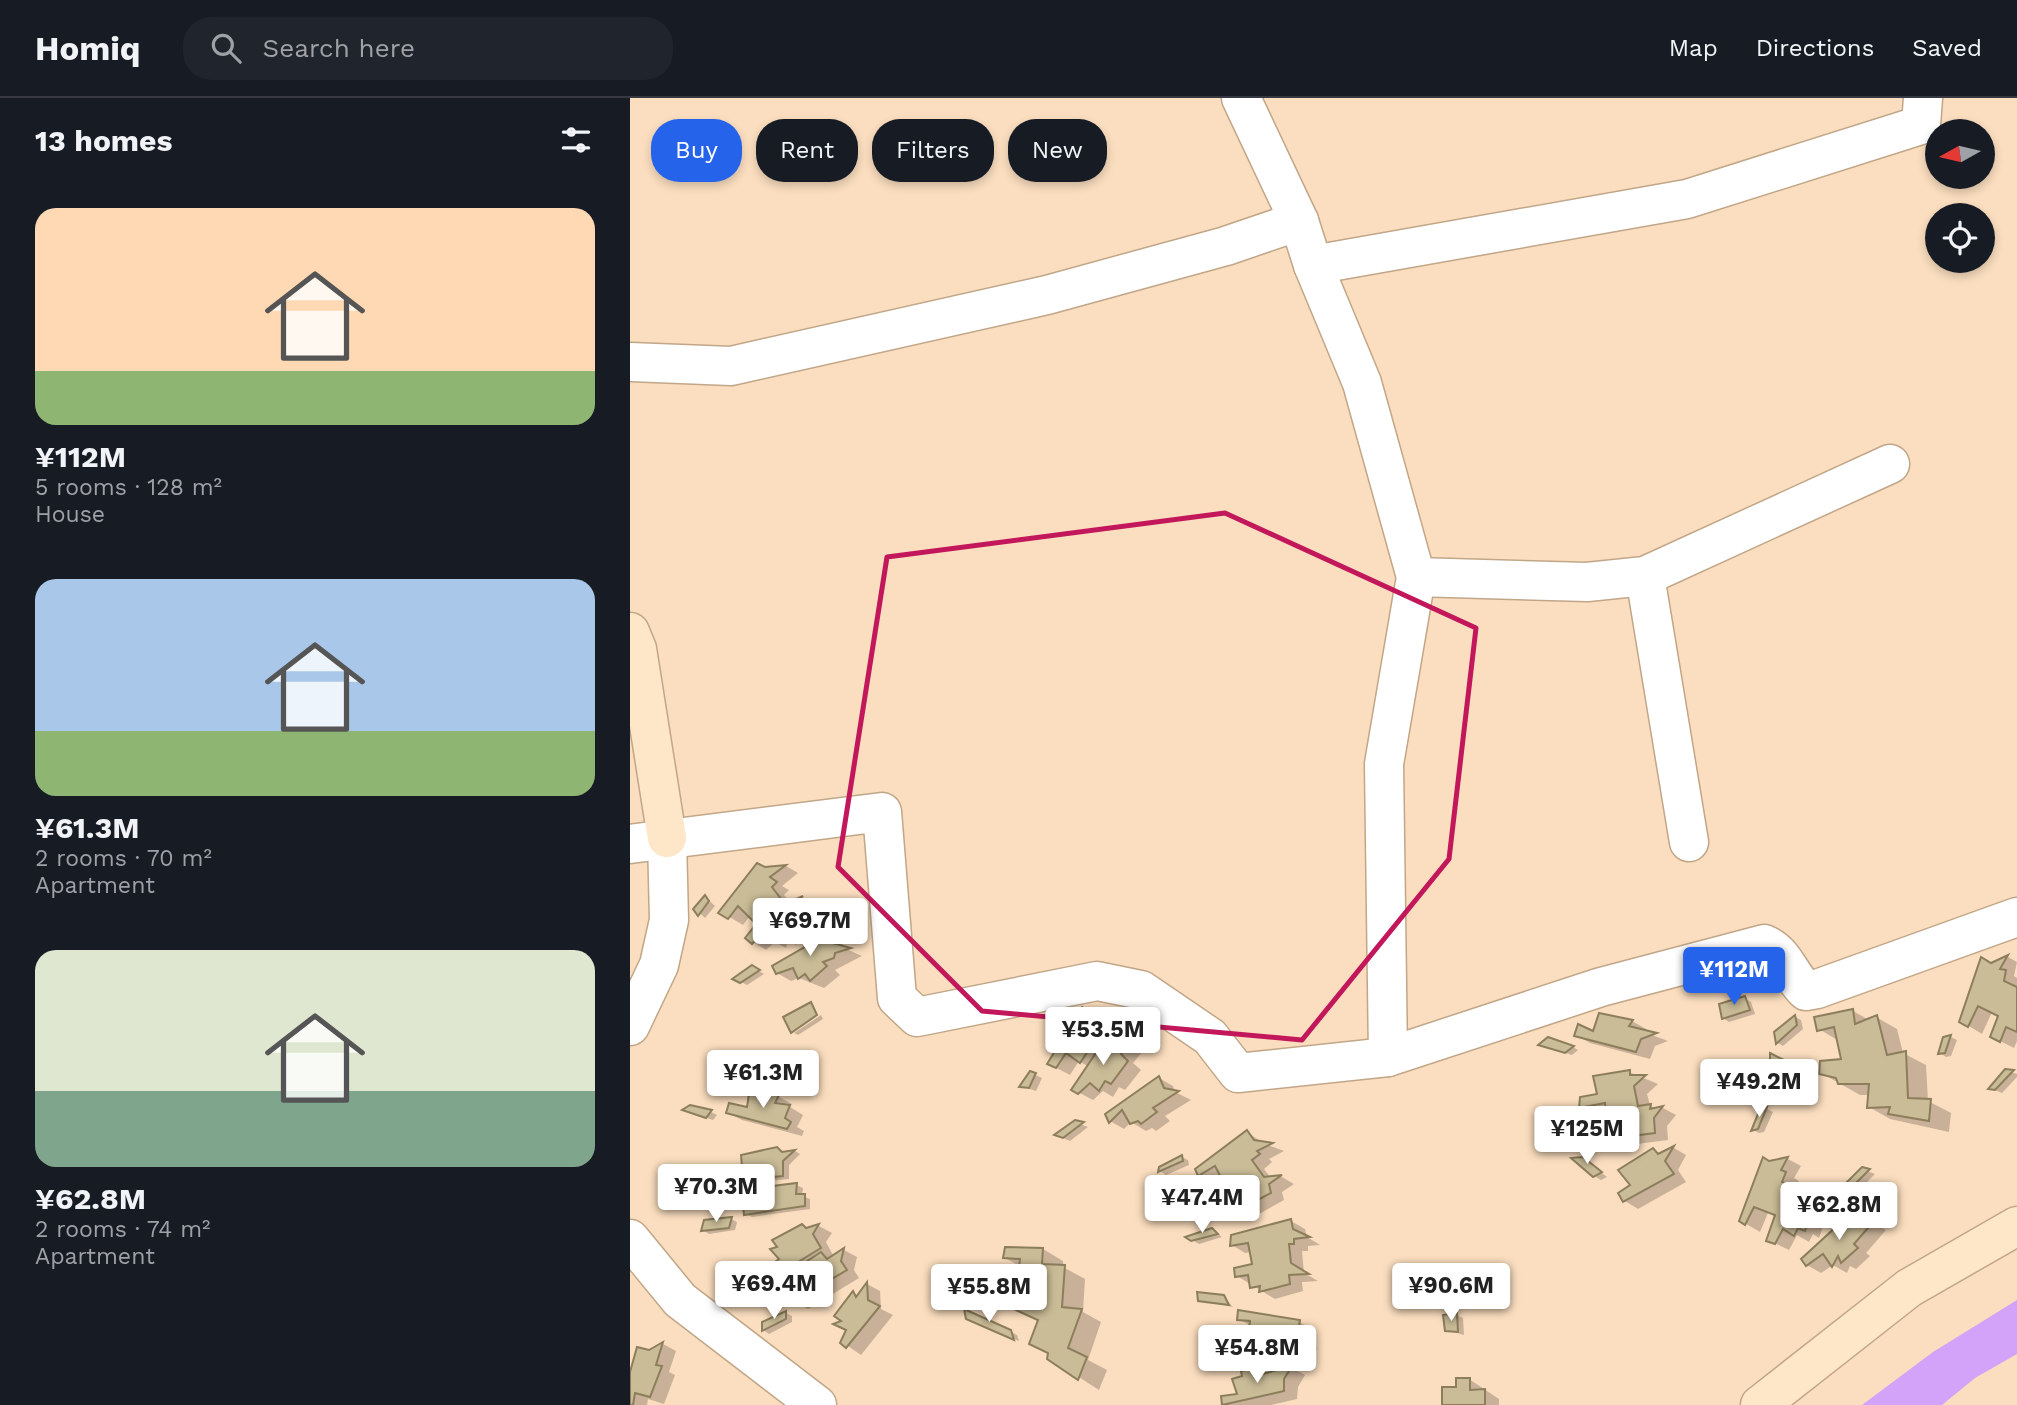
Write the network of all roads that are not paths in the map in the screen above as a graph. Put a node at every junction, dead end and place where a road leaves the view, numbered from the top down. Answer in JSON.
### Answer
{"nodes":[{"id":1,"x":1241,"y":98,"type":"edge"},
{"id":2,"x":1923,"y":98,"type":"edge"},
{"id":3,"x":1299,"y":221,"type":"junction"},
{"id":4,"x":1313,"y":265,"type":"junction"},
{"id":5,"x":630,"y":362,"type":"edge"},
{"id":6,"x":1890,"y":464,"type":"dead end"},
{"id":7,"x":1645,"y":576,"type":"junction"},
{"id":8,"x":1416,"y":577,"type":"junction"},
{"id":9,"x":630,"y":632,"type":"edge"},
{"id":10,"x":648,"y":841,"type":"edge"},
{"id":11,"x":1689,"y":842,"type":"dead end"},
{"id":12,"x":2017,"y":917,"type":"edge"},
{"id":13,"x":630,"y":1026,"type":"edge"},
{"id":14,"x":1388,"y":1057,"type":"junction"},
{"id":15,"x":2017,"y":1226,"type":"edge"},
{"id":16,"x":630,"y":1239,"type":"edge"},
{"id":17,"x":817,"y":1405,"type":"edge"},
{"id":18,"x":1760,"y":1405,"type":"edge"}],
"edges":[{"from":1,"to":3,"type":"street"},
{"from":2,"to":4,"type":"street"},
{"from":3,"to":4,"type":"street"},
{"from":3,"to":5,"type":"street"},
{"from":4,"to":8,"type":"street"},
{"from":6,"to":7,"type":"street"},
{"from":7,"to":8,"type":"street"},
{"from":7,"to":11,"type":"street"},
{"from":8,"to":14,"type":"street"},
{"from":9,"to":10,"type":"street"},
{"from":10,"to":13,"type":"street"},
{"from":10,"to":14,"type":"street"},
{"from":12,"to":14,"type":"street"},
{"from":15,"to":18,"type":"street"},
{"from":16,"to":17,"type":"street"}]}
